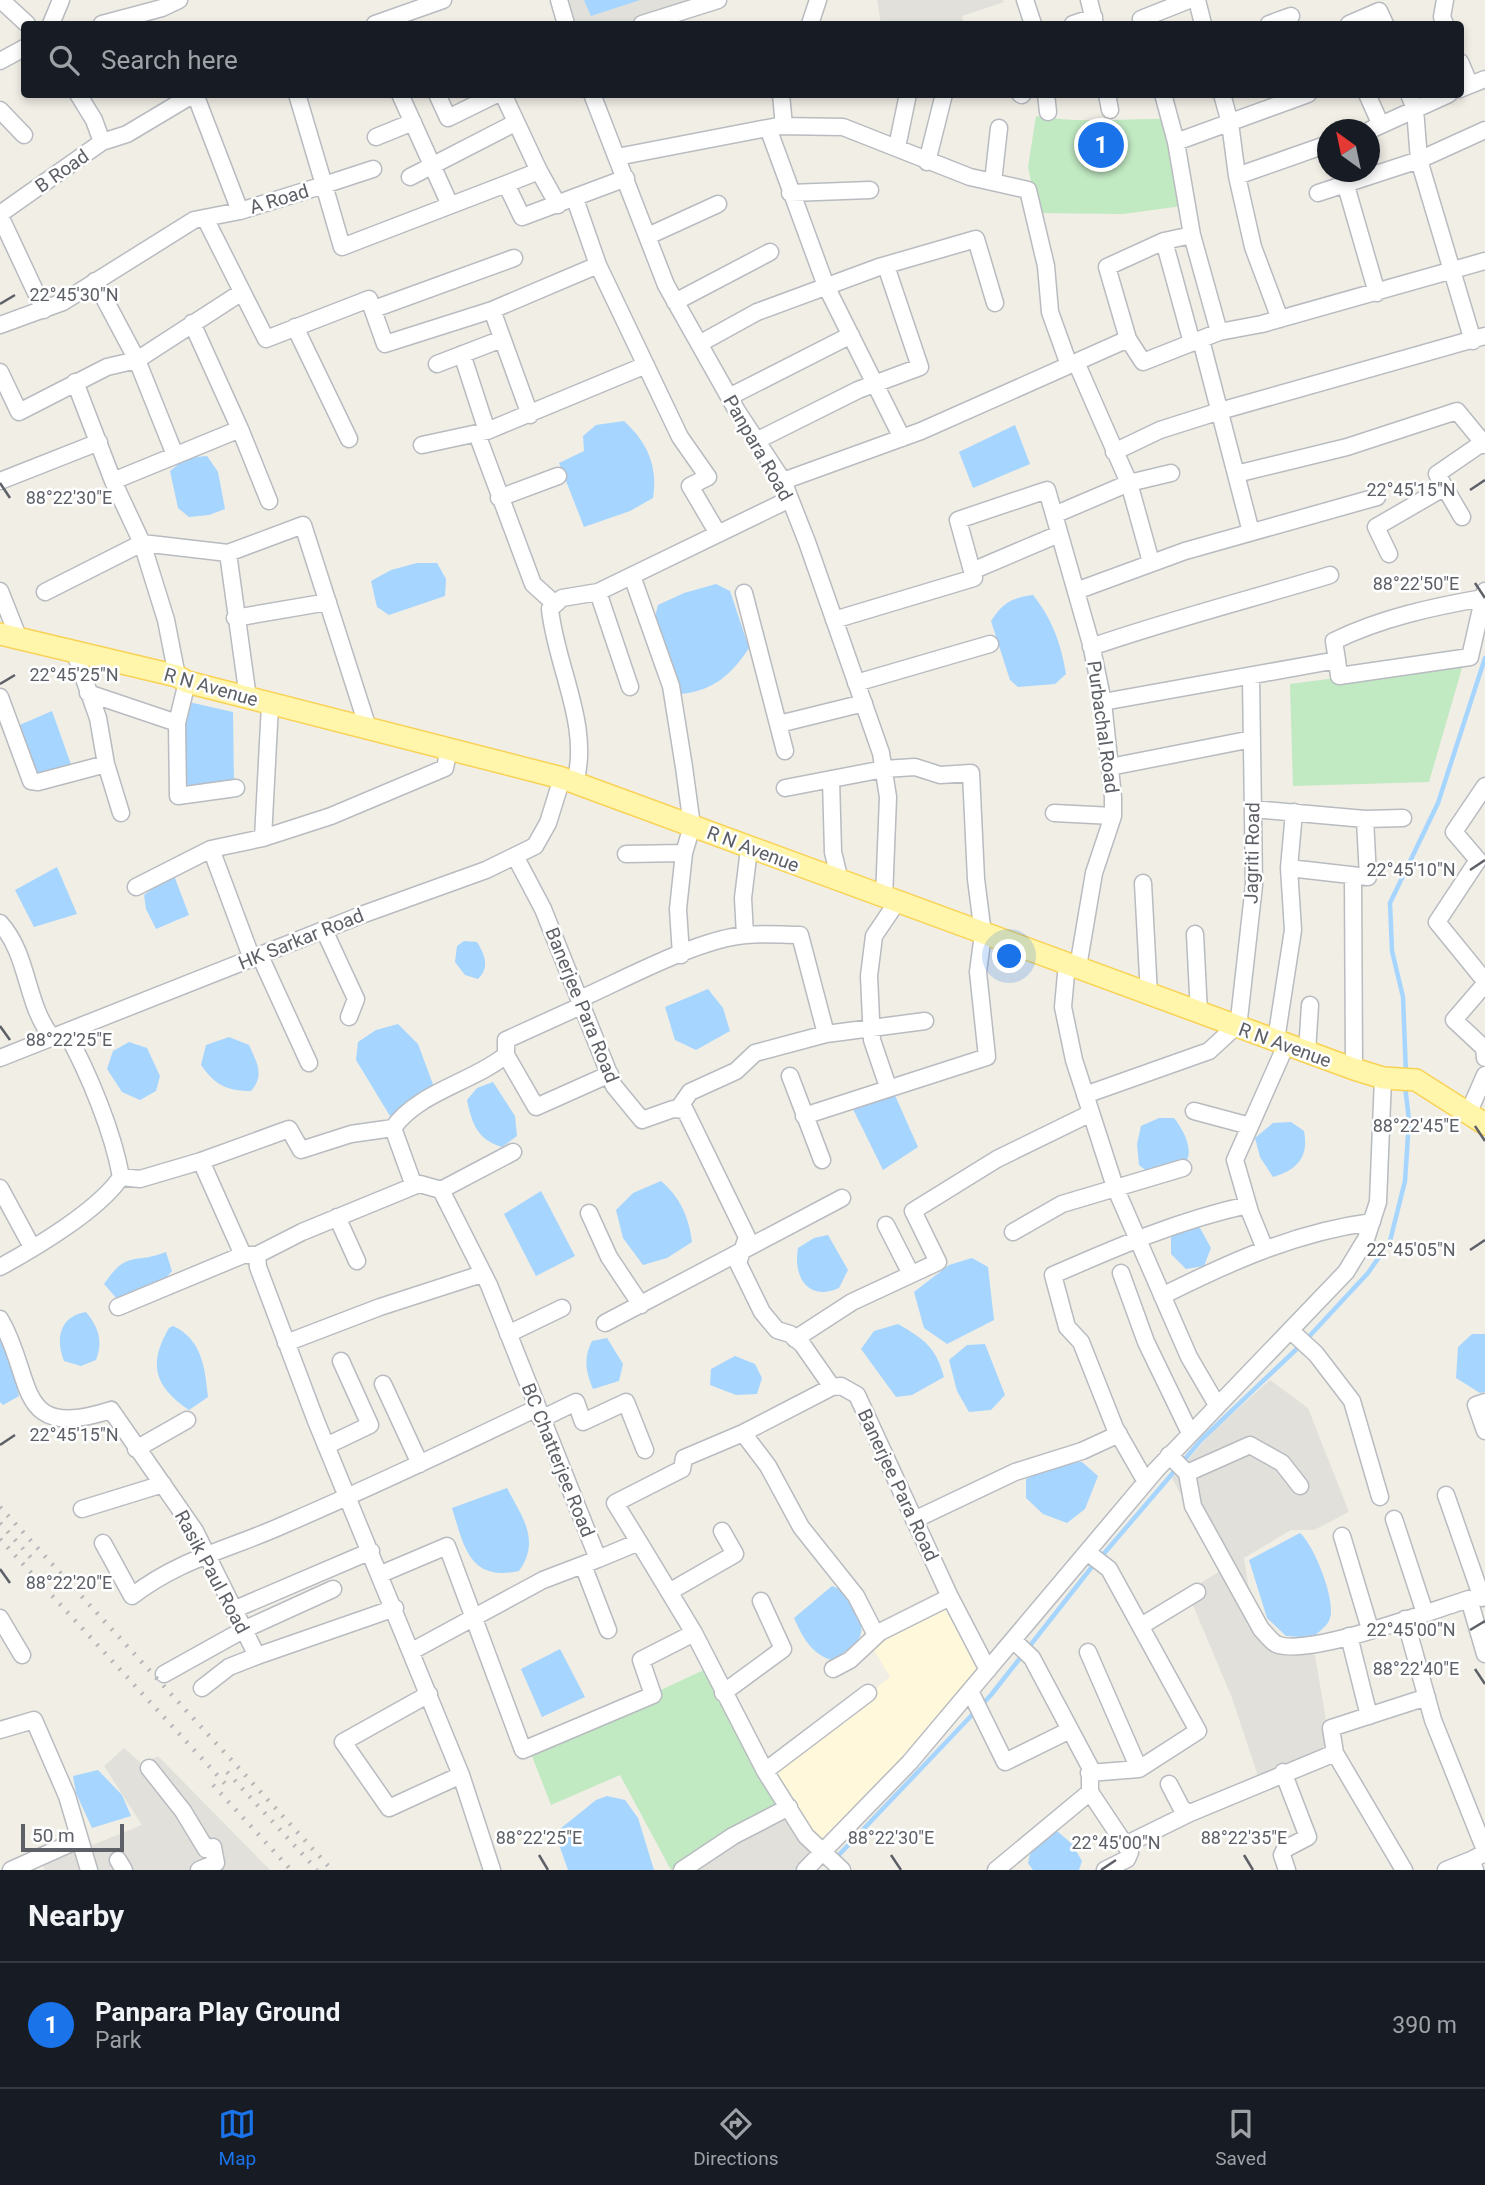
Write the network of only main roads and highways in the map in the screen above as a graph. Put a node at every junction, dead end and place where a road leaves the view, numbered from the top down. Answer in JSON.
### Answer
{"nodes":[{"id":1,"x":10,"y":637,"type":"edge"},
{"id":2,"x":1477,"y":1119,"type":"edge"}],
"edges":[{"from":1,"to":2,"type":"main road","name":"R N Avenue"}]}
